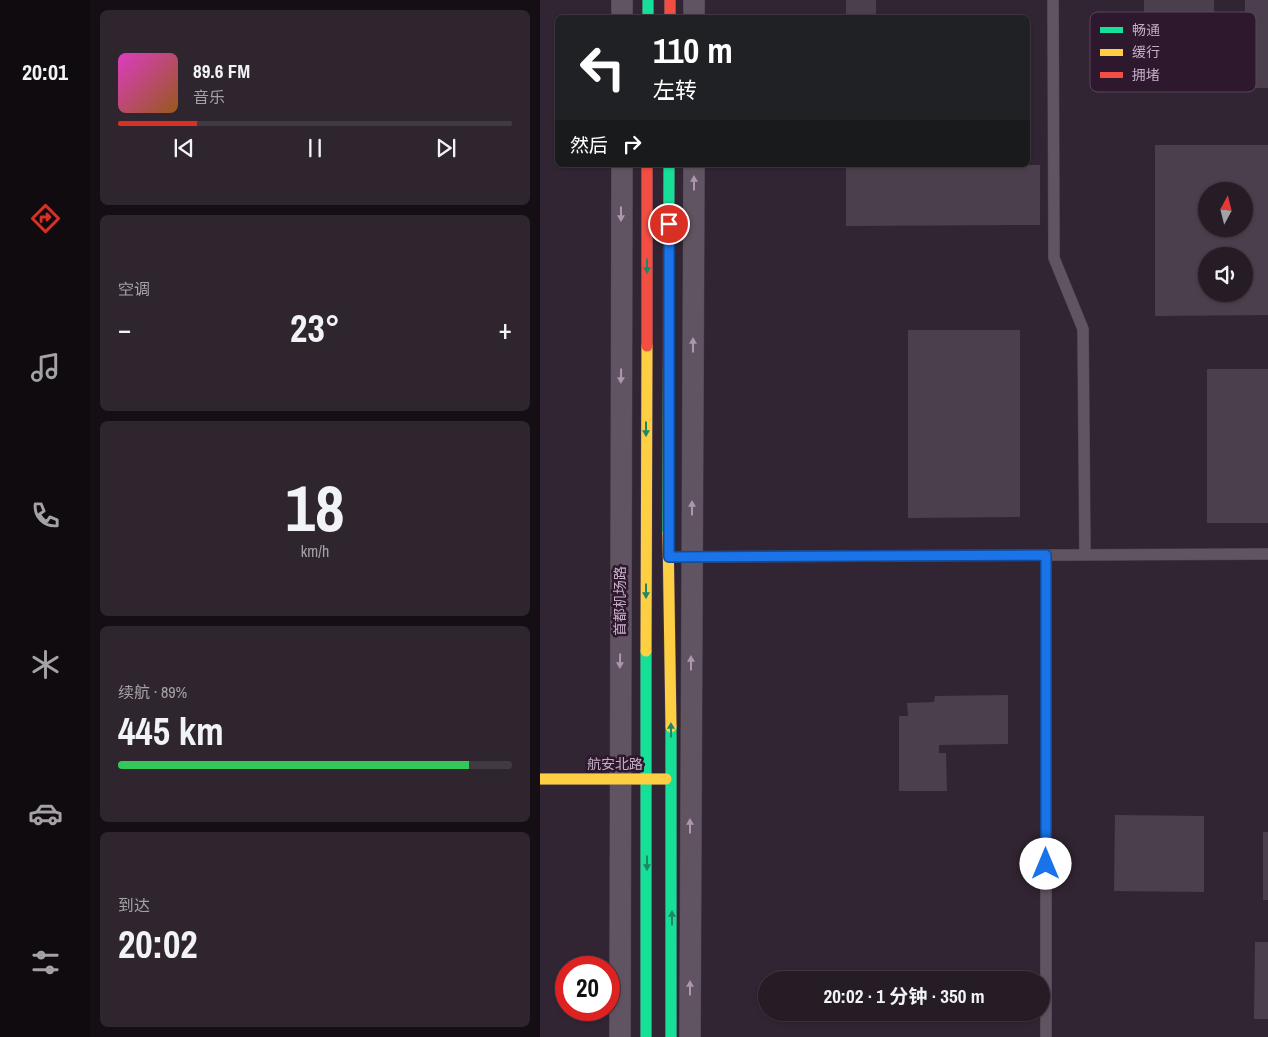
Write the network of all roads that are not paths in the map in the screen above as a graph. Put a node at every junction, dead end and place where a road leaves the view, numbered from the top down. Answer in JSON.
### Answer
{"nodes":[{"id":1,"x":622,"y":0,"type":"edge"},
{"id":2,"x":648,"y":0,"type":"edge"},
{"id":3,"x":670,"y":0,"type":"edge"},
{"id":4,"x":694,"y":0,"type":"edge"},
{"id":5,"x":1053,"y":0,"type":"edge"},
{"id":6,"x":622,"y":15,"type":"edge"},
{"id":7,"x":648,"y":15,"type":"edge"},
{"id":8,"x":670,"y":15,"type":"edge"},
{"id":9,"x":694,"y":15,"type":"edge"},
{"id":10,"x":622,"y":167,"type":"edge"},
{"id":11,"x":647,"y":167,"type":"edge"},
{"id":12,"x":669,"y":167,"type":"edge"},
{"id":13,"x":694,"y":167,"type":"edge"},
{"id":14,"x":1268,"y":554,"type":"edge"},
{"id":15,"x":1046,"y":555,"type":"junction"},
{"id":16,"x":1085,"y":555,"type":"junction"},
{"id":17,"x":692,"y":556,"type":"junction"},
{"id":18,"x":669,"y":557,"type":"junction"},
{"id":19,"x":620,"y":558,"type":"junction"},
{"id":20,"x":646,"y":558,"type":"junction"},
{"id":21,"x":681,"y":778,"type":"junction"},
{"id":22,"x":540,"y":779,"type":"edge"},
{"id":23,"x":620,"y":779,"type":"junction"},
{"id":24,"x":648,"y":779,"type":"junction"},
{"id":25,"x":620,"y":1037,"type":"edge"},
{"id":26,"x":646,"y":1037,"type":"edge"},
{"id":27,"x":671,"y":1037,"type":"edge"},
{"id":28,"x":690,"y":1037,"type":"edge"},
{"id":29,"x":1046,"y":1037,"type":"edge"}],
"edges":[{"from":1,"to":6,"type":"street"},
{"from":2,"to":7,"type":"street"},
{"from":3,"to":8,"type":"street"},
{"from":4,"to":9,"type":"street"},
{"from":5,"to":16,"type":"lane"},
{"from":10,"to":19,"type":"street","name":"首都机场路","one_way":true},
{"from":11,"to":20,"type":"street","name":"首都机场路","one_way":true},
{"from":12,"to":18,"type":"street"},
{"from":17,"to":13,"type":"street","one_way":true},
{"from":14,"to":16,"type":"lane"},
{"from":15,"to":16,"type":"lane"},
{"from":15,"to":17,"type":"lane"},
{"from":15,"to":29,"type":"lane"},
{"from":17,"to":18,"type":"lane"},
{"from":21,"to":17,"type":"street","one_way":true},
{"from":18,"to":20,"type":"lane"},
{"from":21,"to":18,"type":"street","one_way":true},
{"from":19,"to":20,"type":"lane"},
{"from":19,"to":23,"type":"street","name":"首都机场路","one_way":true},
{"from":20,"to":24,"type":"street","name":"首都机场路","one_way":true},
{"from":21,"to":24,"type":"street","name":"航安北路"},
{"from":27,"to":21,"type":"street","one_way":true},
{"from":28,"to":21,"type":"street","one_way":true},
{"from":22,"to":23,"type":"street","name":"航安北路"},
{"from":23,"to":24,"type":"street","name":"航安北路"},
{"from":23,"to":25,"type":"street","name":"首都机场路"},
{"from":24,"to":26,"type":"street","name":"首都机场路","one_way":true}]}
